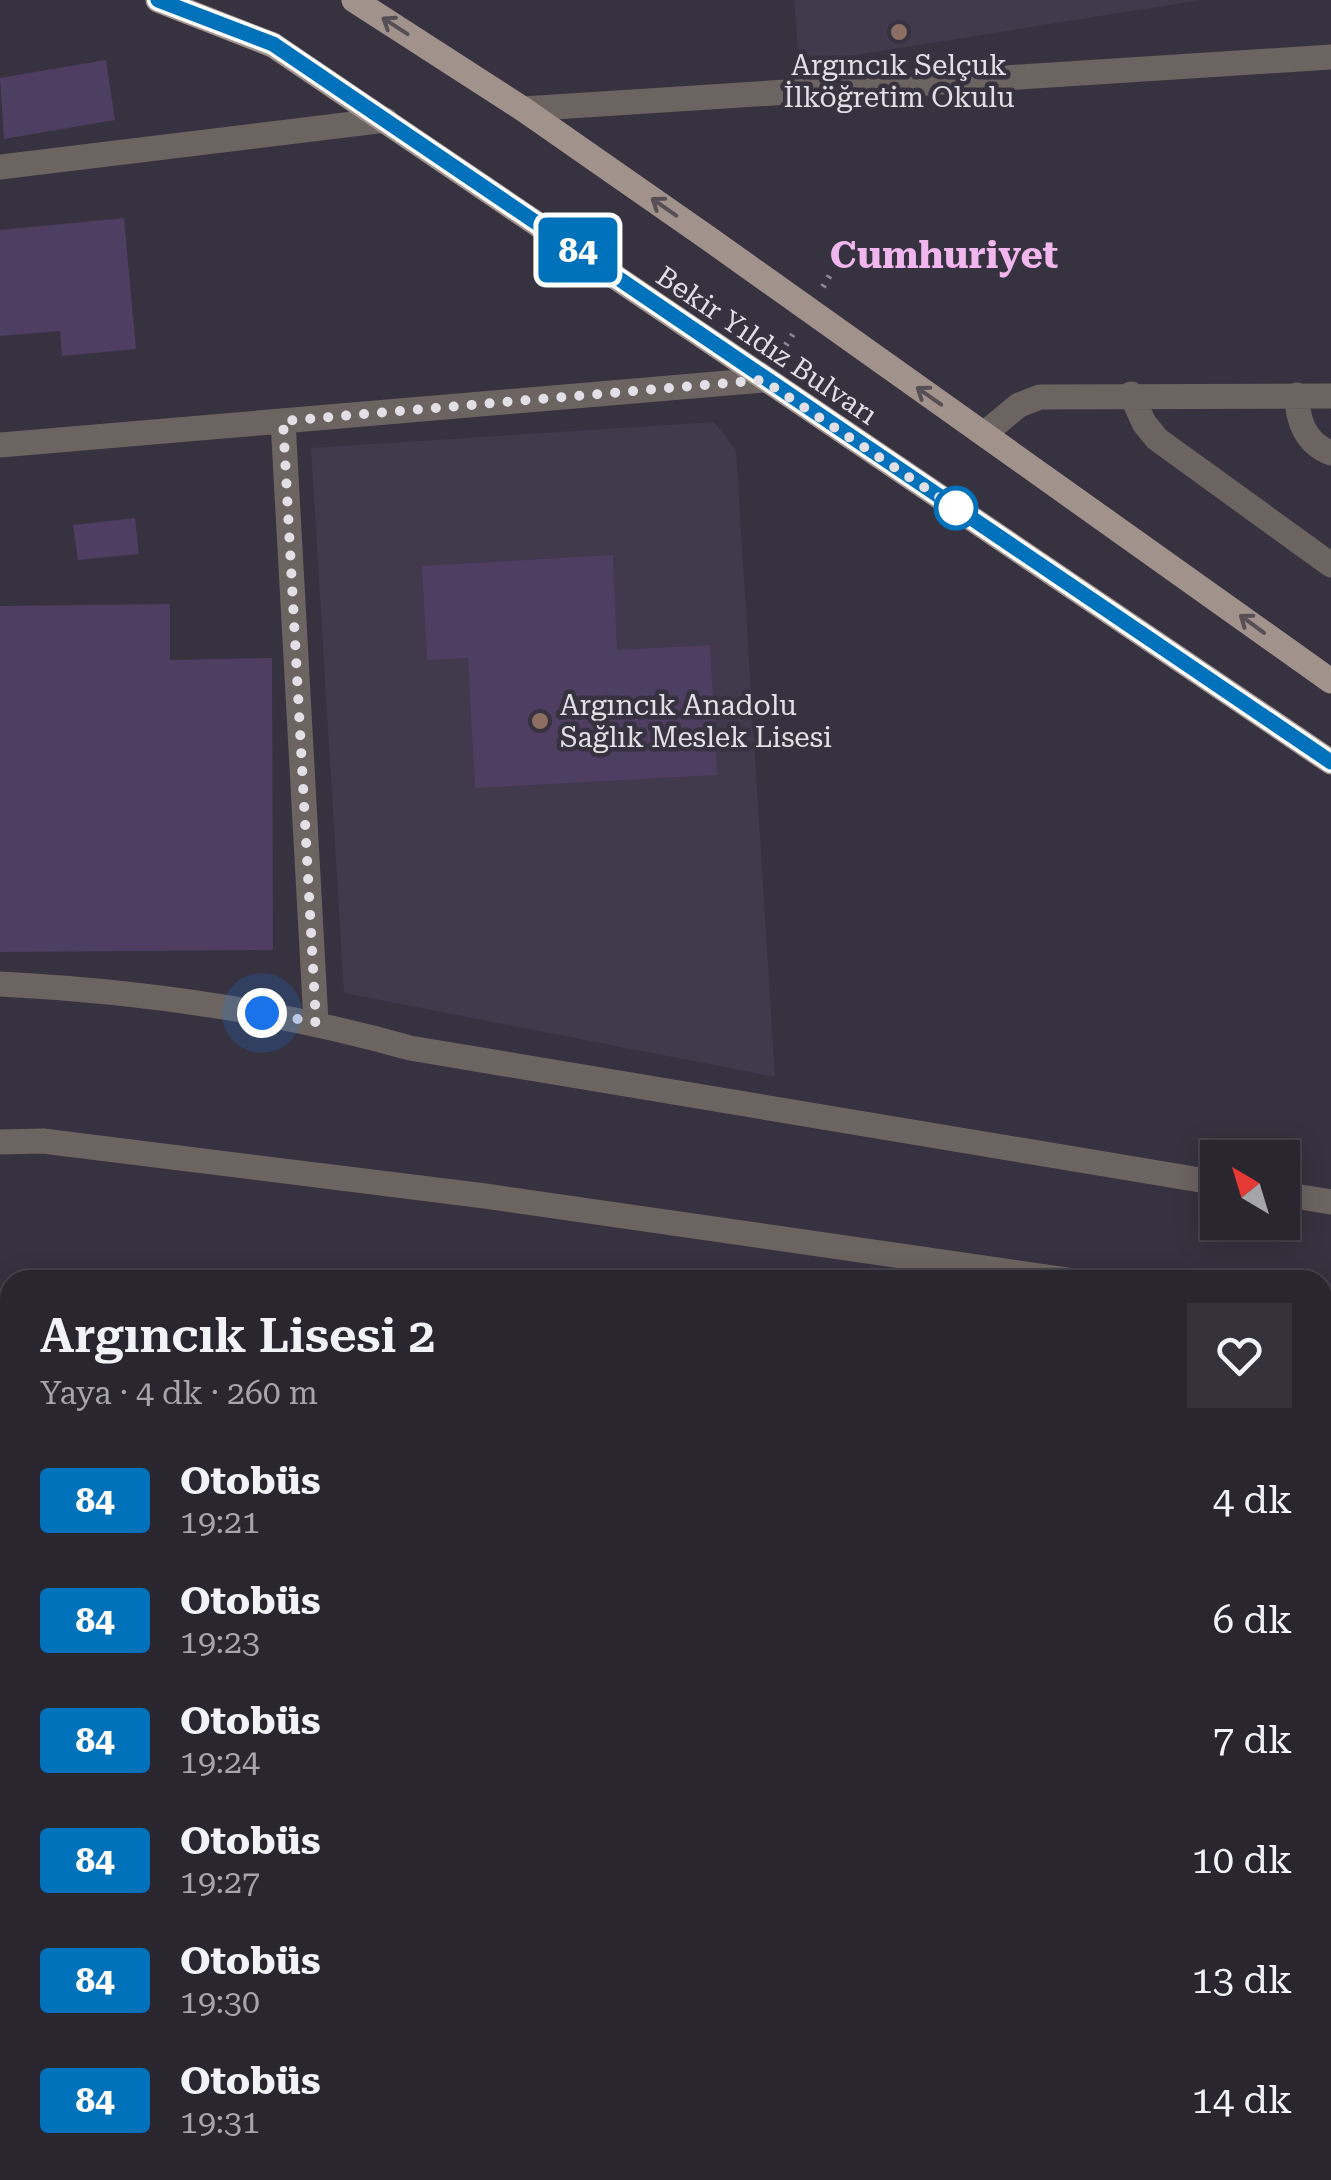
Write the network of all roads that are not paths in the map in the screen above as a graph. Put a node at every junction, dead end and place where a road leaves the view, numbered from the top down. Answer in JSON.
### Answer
{"nodes":[{"id":1,"x":158,"y":0,"type":"edge"},
{"id":2,"x":354,"y":0,"type":"edge"},
{"id":3,"x":1331,"y":57,"type":"edge"},
{"id":4,"x":522,"y":109,"type":"junction"},
{"id":5,"x":386,"y":120,"type":"junction"},
{"id":6,"x":0,"y":167,"type":"edge"},
{"id":7,"x":763,"y":380,"type":"junction"},
{"id":8,"x":1131,"y":394,"type":"junction"},
{"id":9,"x":1297,"y":396,"type":"junction"},
{"id":10,"x":1331,"y":396,"type":"edge"},
{"id":11,"x":283,"y":421,"type":"junction"},
{"id":12,"x":984,"y":434,"type":"junction"},
{"id":13,"x":0,"y":445,"type":"edge"},
{"id":14,"x":1331,"y":453,"type":"edge"},
{"id":15,"x":1331,"y":565,"type":"edge"},
{"id":16,"x":1331,"y":681,"type":"edge"},
{"id":17,"x":1331,"y":762,"type":"edge"},
{"id":18,"x":0,"y":984,"type":"edge"},
{"id":19,"x":316,"y":1022,"type":"junction"},
{"id":20,"x":0,"y":1142,"type":"edge"},
{"id":21,"x":1200,"y":1180,"type":"edge"},
{"id":22,"x":1300,"y":1197,"type":"edge"},
{"id":23,"x":1331,"y":1202,"type":"edge"},
{"id":24,"x":999,"y":1270,"type":"edge"}],
"edges":[{"from":1,"to":5,"type":"main road","name":"Bekir Yıldız Bulvarı"},
{"from":4,"to":2,"type":"main road","name":"Bekir Yıldız Bulvarı","one_way":true},
{"from":3,"to":4,"type":"street"},
{"from":12,"to":4,"type":"main road","name":"Bekir Yıldız Bulvarı","one_way":true},
{"from":5,"to":6,"type":"street"},
{"from":5,"to":7,"type":"main road","name":"Bekir Yıldız Bulvarı"},
{"from":7,"to":11,"type":"street"},
{"from":7,"to":17,"type":"main road","name":"Bekir Yıldız Bulvarı"},
{"from":8,"to":9,"type":"street"},
{"from":8,"to":12,"type":"street"},
{"from":8,"to":15,"type":"street"},
{"from":9,"to":10,"type":"street"},
{"from":9,"to":14,"type":"street"},
{"from":11,"to":13,"type":"street"},
{"from":11,"to":19,"type":"street"},
{"from":16,"to":12,"type":"main road","name":"Bekir Yıldız Bulvarı","one_way":true},
{"from":18,"to":19,"type":"street"},
{"from":19,"to":21,"type":"street"},
{"from":20,"to":24,"type":"street"},
{"from":22,"to":23,"type":"street"}]}
